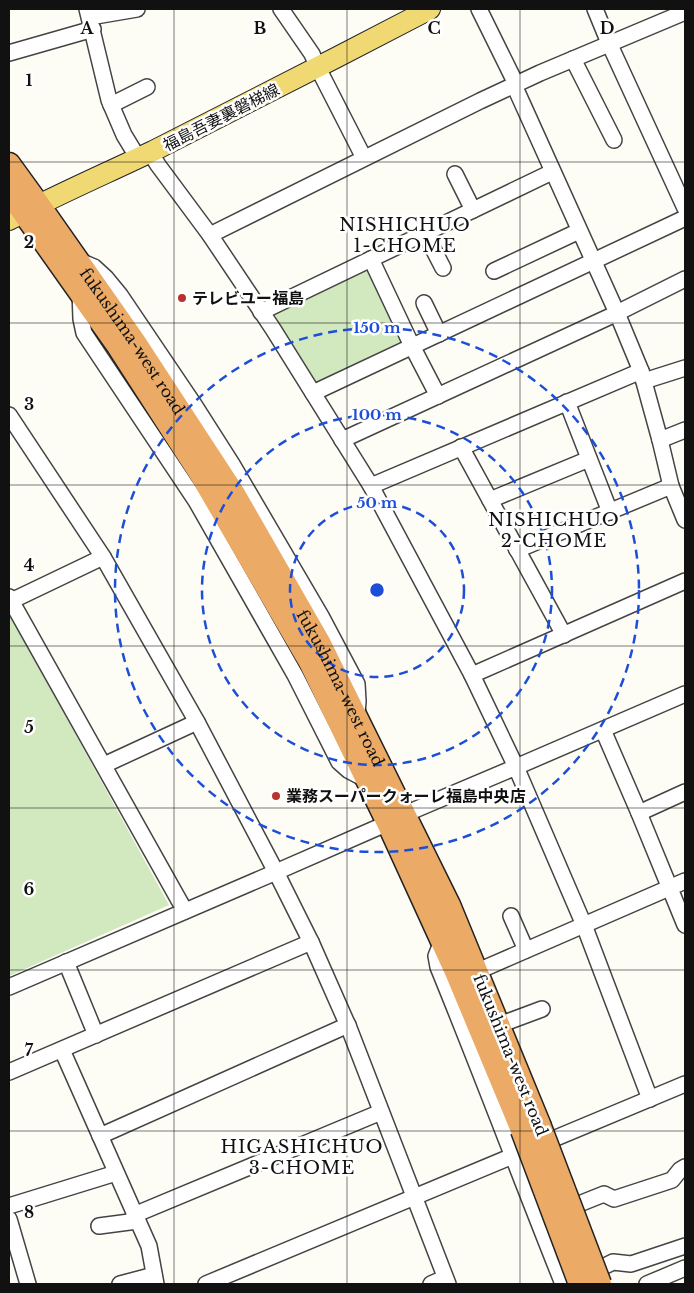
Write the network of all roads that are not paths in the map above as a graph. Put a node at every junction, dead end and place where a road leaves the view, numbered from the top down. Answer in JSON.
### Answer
{"nodes":[{"id":1,"x":137,"y":9,"type":"edge"},
{"id":2,"x":281,"y":9,"type":"edge"},
{"id":3,"x":430,"y":9,"type":"edge"},
{"id":4,"x":479,"y":9,"type":"edge"},
{"id":5,"x":594,"y":9,"type":"edge"},
{"id":6,"x":685,"y":12,"type":"edge"},
{"id":7,"x":90,"y":18,"type":"edge"},
{"id":8,"x":609,"y":43,"type":"junction"},
{"id":9,"x":9,"y":53,"type":"edge"},
{"id":10,"x":573,"y":59,"type":"junction"},
{"id":11,"x":318,"y":68,"type":"junction"},
{"id":12,"x":515,"y":84,"type":"junction"},
{"id":13,"x":147,"y":87,"type":"dead end"},
{"id":14,"x":111,"y":104,"type":"junction"},
{"id":15,"x":614,"y":140,"type":"dead end"},
{"id":16,"x":144,"y":155,"type":"junction"},
{"id":17,"x":364,"y":158,"type":"junction"},
{"id":18,"x":9,"y":164,"type":"edge"},
{"id":19,"x":552,"y":172,"type":"junction"},
{"id":20,"x":455,"y":174,"type":"dead end"},
{"id":21,"x":9,"y":192,"type":"edge"},
{"id":22,"x":685,"y":208,"type":"edge"},
{"id":23,"x":473,"y":210,"type":"junction"},
{"id":24,"x":24,"y":212,"type":"edge"},
{"id":25,"x":685,"y":218,"type":"edge"},
{"id":26,"x":579,"y":231,"type":"junction"},
{"id":27,"x":425,"y":233,"type":"junction"},
{"id":28,"x":210,"y":234,"type":"junction"},
{"id":29,"x":371,"y":259,"type":"junction"},
{"id":30,"x":593,"y":261,"type":"junction"},
{"id":31,"x":442,"y":268,"type":"dead end"},
{"id":32,"x":494,"y":271,"type":"dead end"},
{"id":33,"x":685,"y":279,"type":"edge"},
{"id":34,"x":424,"y":303,"type":"dead end"},
{"id":35,"x":261,"y":312,"type":"junction"},
{"id":36,"x":617,"y":313,"type":"junction"},
{"id":37,"x":439,"y":334,"type":"junction"},
{"id":38,"x":412,"y":346,"type":"junction"},
{"id":39,"x":685,"y":368,"type":"edge"},
{"id":40,"x":642,"y":376,"type":"junction"},
{"id":41,"x":313,"y":394,"type":"junction"},
{"id":42,"x":438,"y":396,"type":"junction"},
{"id":43,"x":567,"y":402,"type":"junction"},
{"id":44,"x":9,"y":416,"type":"edge"},
{"id":45,"x":685,"y":430,"type":"edge"},
{"id":46,"x":342,"y":440,"type":"junction"},
{"id":47,"x":660,"y":440,"type":"junction"},
{"id":48,"x":461,"y":447,"type":"junction"},
{"id":49,"x":589,"y":459,"type":"junction"},
{"id":50,"x":371,"y":486,"type":"junction"},
{"id":51,"x":671,"y":486,"type":"junction"},
{"id":52,"x":490,"y":500,"type":"junction"},
{"id":53,"x":610,"y":512,"type":"junction"},
{"id":54,"x":685,"y":520,"type":"edge"},
{"id":55,"x":517,"y":550,"type":"junction"},
{"id":56,"x":103,"y":557,"type":"junction"},
{"id":57,"x":685,"y":581,"type":"edge"},
{"id":58,"x":10,"y":600,"type":"edge"},
{"id":59,"x":564,"y":635,"type":"junction"},
{"id":60,"x":472,"y":675,"type":"junction"},
{"id":61,"x":685,"y":694,"type":"edge"},
{"id":62,"x":197,"y":722,"type":"junction"},
{"id":63,"x":603,"y":730,"type":"junction"},
{"id":64,"x":104,"y":765,"type":"junction"},
{"id":65,"x":516,"y":767,"type":"junction"},
{"id":66,"x":685,"y":792,"type":"edge"},
{"id":67,"x":639,"y":813,"type":"junction"},
{"id":68,"x":396,"y":818,"type":"junction"},
{"id":69,"x":276,"y":872,"type":"junction"},
{"id":70,"x":685,"y":881,"type":"edge"},
{"id":71,"x":669,"y":888,"type":"junction"},
{"id":72,"x":448,"y":902,"type":"junction"},
{"id":73,"x":185,"y":911,"type":"junction"},
{"id":74,"x":511,"y":916,"type":"dead end"},
{"id":75,"x":584,"y":925,"type":"junction"},
{"id":76,"x":685,"y":925,"type":"edge"},
{"id":77,"x":442,"y":941,"type":"junction"},
{"id":78,"x":311,"y":942,"type":"junction"},
{"id":79,"x":526,"y":950,"type":"junction"},
{"id":80,"x":66,"y":962,"type":"junction"},
{"id":81,"x":486,"y":968,"type":"junction"},
{"id":82,"x":9,"y":987,"type":"edge"},
{"id":83,"x":542,"y":1009,"type":"dead end"},
{"id":84,"x":507,"y":1022,"type":"junction"},
{"id":85,"x":348,"y":1025,"type":"junction"},
{"id":86,"x":96,"y":1035,"type":"junction"},
{"id":87,"x":62,"y":1050,"type":"junction"},
{"id":88,"x":9,"y":1072,"type":"edge"},
{"id":89,"x":685,"y":1084,"type":"edge"},
{"id":90,"x":650,"y":1099,"type":"junction"},
{"id":91,"x":381,"y":1112,"type":"junction"},
{"id":92,"x":538,"y":1131,"type":"junction"},
{"id":93,"x":100,"y":1136,"type":"junction"},
{"id":94,"x":512,"y":1156,"type":"junction"},
{"id":95,"x":685,"y":1167,"type":"edge"},
{"id":96,"x":116,"y":1173,"type":"junction"},
{"id":97,"x":415,"y":1197,"type":"junction"},
{"id":98,"x":578,"y":1204,"type":"junction"},
{"id":99,"x":9,"y":1206,"type":"edge"},
{"id":100,"x":136,"y":1218,"type":"junction"},
{"id":101,"x":99,"y":1226,"type":"dead end"},
{"id":102,"x":10,"y":1227,"type":"edge"},
{"id":103,"x":685,"y":1246,"type":"edge"},
{"id":104,"x":685,"y":1268,"type":"edge"},
{"id":105,"x":602,"y":1276,"type":"edge"},
{"id":106,"x":155,"y":1280,"type":"edge"},
{"id":107,"x":446,"y":1281,"type":"edge"},
{"id":108,"x":28,"y":1284,"type":"edge"},
{"id":109,"x":120,"y":1284,"type":"edge"},
{"id":110,"x":206,"y":1284,"type":"edge"},
{"id":111,"x":431,"y":1284,"type":"edge"},
{"id":112,"x":563,"y":1284,"type":"edge"},
{"id":113,"x":580,"y":1284,"type":"edge"},
{"id":114,"x":610,"y":1284,"type":"edge"},
{"id":115,"x":647,"y":1284,"type":"edge"}],
"edges":[{"from":1,"to":7,"type":"street"},
{"from":2,"to":11,"type":"street"},
{"from":3,"to":11,"type":"main road","name":"福島吾妻裏磐梯線"},
{"from":4,"to":12,"type":"street"},
{"from":5,"to":8,"type":"street"},
{"from":6,"to":8,"type":"street"},
{"from":7,"to":9,"type":"street"},
{"from":7,"to":14,"type":"street"},
{"from":8,"to":10,"type":"street"},
{"from":8,"to":22,"type":"street"},
{"from":10,"to":12,"type":"street"},
{"from":10,"to":15,"type":"street"},
{"from":11,"to":16,"type":"main road","name":"福島吾妻裏磐梯線"},
{"from":11,"to":17,"type":"street"},
{"from":12,"to":17,"type":"street"},
{"from":12,"to":19,"type":"street"},
{"from":13,"to":14,"type":"street"},
{"from":14,"to":16,"type":"street"},
{"from":16,"to":24,"type":"main road","name":"福島吾妻裏磐梯線"},
{"from":16,"to":28,"type":"street"},
{"from":17,"to":28,"type":"street"},
{"from":18,"to":24,"type":"highway","name":"fukushima-west road"},
{"from":19,"to":23,"type":"street"},
{"from":19,"to":26,"type":"street"},
{"from":20,"to":23,"type":"street"},
{"from":21,"to":24,"type":"highway","name":"fukushima-west road"},
{"from":23,"to":27,"type":"street"},
{"from":24,"to":68,"type":"highway","name":"fukushima-west road"},
{"from":24,"to":68,"type":"highway","name":"fukushima-west road"},
{"from":25,"to":30,"type":"street"},
{"from":26,"to":30,"type":"street"},
{"from":26,"to":32,"type":"street"},
{"from":27,"to":29,"type":"street"},
{"from":27,"to":31,"type":"street"},
{"from":28,"to":35,"type":"street"},
{"from":29,"to":35,"type":"street"},
{"from":29,"to":38,"type":"street"},
{"from":30,"to":36,"type":"street"},
{"from":30,"to":37,"type":"street"},
{"from":33,"to":36,"type":"street"},
{"from":34,"to":37,"type":"street"},
{"from":35,"to":41,"type":"street"},
{"from":36,"to":40,"type":"street"},
{"from":36,"to":42,"type":"street"},
{"from":37,"to":38,"type":"street"},
{"from":38,"to":41,"type":"street"},
{"from":38,"to":42,"type":"street"},
{"from":39,"to":40,"type":"street"},
{"from":40,"to":43,"type":"street"},
{"from":40,"to":47,"type":"street"},
{"from":41,"to":46,"type":"street"},
{"from":42,"to":46,"type":"street"},
{"from":43,"to":48,"type":"street"},
{"from":43,"to":49,"type":"street"},
{"from":44,"to":56,"type":"street"},
{"from":45,"to":47,"type":"street"},
{"from":46,"to":50,"type":"street"},
{"from":47,"to":51,"type":"street"},
{"from":48,"to":50,"type":"street"},
{"from":48,"to":52,"type":"street"},
{"from":49,"to":52,"type":"street"},
{"from":49,"to":53,"type":"street"},
{"from":50,"to":60,"type":"street"},
{"from":51,"to":53,"type":"street"},
{"from":51,"to":54,"type":"street"},
{"from":52,"to":55,"type":"street"},
{"from":53,"to":55,"type":"street"},
{"from":55,"to":59,"type":"street"},
{"from":56,"to":58,"type":"street"},
{"from":56,"to":62,"type":"street"},
{"from":57,"to":59,"type":"street"},
{"from":58,"to":64,"type":"street"},
{"from":59,"to":60,"type":"street"},
{"from":60,"to":65,"type":"street"},
{"from":61,"to":63,"type":"street"},
{"from":62,"to":64,"type":"street"},
{"from":62,"to":69,"type":"street"},
{"from":63,"to":65,"type":"street"},
{"from":63,"to":67,"type":"street"},
{"from":64,"to":73,"type":"street"},
{"from":65,"to":68,"type":"street"},
{"from":65,"to":75,"type":"street"},
{"from":66,"to":67,"type":"street"},
{"from":67,"to":71,"type":"street"},
{"from":68,"to":69,"type":"street"},
{"from":68,"to":72,"type":"highway","name":"fukushima-west road"},
{"from":68,"to":77,"type":"highway","name":"fukushima-west road"},
{"from":69,"to":73,"type":"street"},
{"from":69,"to":78,"type":"street"},
{"from":70,"to":71,"type":"street"},
{"from":71,"to":75,"type":"street"},
{"from":71,"to":76,"type":"street"},
{"from":72,"to":81,"type":"street"},
{"from":72,"to":92,"type":"highway","name":"fukushima-west road"},
{"from":73,"to":80,"type":"street"},
{"from":74,"to":79,"type":"street"},
{"from":75,"to":79,"type":"street"},
{"from":75,"to":90,"type":"street"},
{"from":77,"to":92,"type":"highway","name":"fukushima-west road"},
{"from":77,"to":94,"type":"street"},
{"from":78,"to":85,"type":"street"},
{"from":78,"to":86,"type":"street"},
{"from":79,"to":81,"type":"street"},
{"from":80,"to":82,"type":"street"},
{"from":80,"to":86,"type":"street"},
{"from":81,"to":84,"type":"street"},
{"from":83,"to":84,"type":"street"},
{"from":84,"to":92,"type":"street"},
{"from":85,"to":91,"type":"street"},
{"from":85,"to":93,"type":"street"},
{"from":86,"to":87,"type":"street"},
{"from":87,"to":88,"type":"street"},
{"from":87,"to":93,"type":"street"},
{"from":89,"to":90,"type":"street"},
{"from":90,"to":92,"type":"street"},
{"from":91,"to":97,"type":"street"},
{"from":91,"to":100,"type":"street"},
{"from":92,"to":94,"type":"street"},
{"from":92,"to":98,"type":"street"},
{"from":92,"to":105,"type":"highway","name":"fukushima-west road","bridge":true},
{"from":92,"to":113,"type":"highway","name":"fukushima-west road","bridge":true},
{"from":93,"to":96,"type":"street"},
{"from":94,"to":97,"type":"street"},
{"from":94,"to":112,"type":"street"},
{"from":95,"to":98,"type":"street"},
{"from":96,"to":99,"type":"street"},
{"from":96,"to":100,"type":"street"},
{"from":97,"to":107,"type":"street"},
{"from":97,"to":110,"type":"street"},
{"from":98,"to":105,"type":"street"},
{"from":100,"to":101,"type":"street"},
{"from":100,"to":106,"type":"street"},
{"from":102,"to":108,"type":"street"},
{"from":103,"to":105,"type":"street"},
{"from":104,"to":115,"type":"street"},
{"from":105,"to":114,"type":"street"},
{"from":106,"to":109,"type":"street"},
{"from":107,"to":111,"type":"street"}]}
